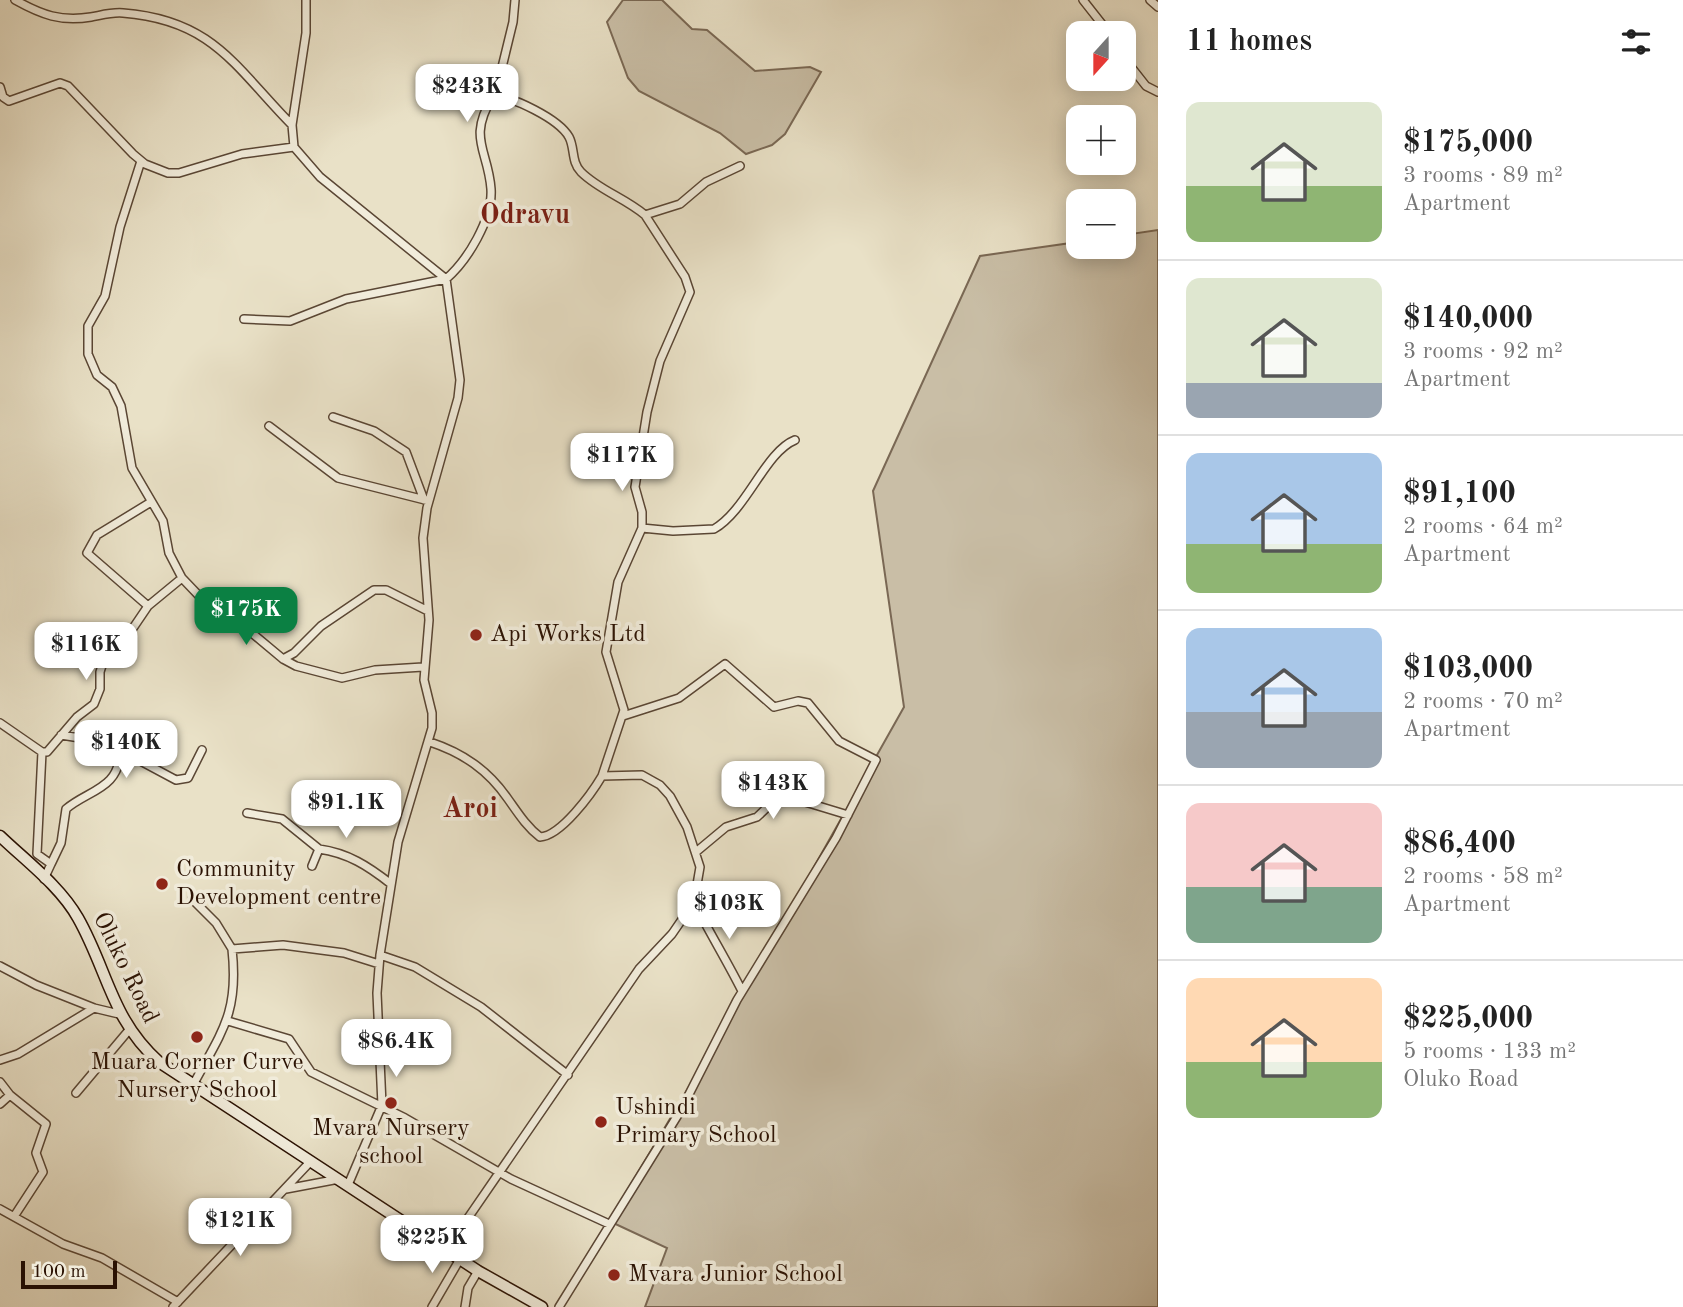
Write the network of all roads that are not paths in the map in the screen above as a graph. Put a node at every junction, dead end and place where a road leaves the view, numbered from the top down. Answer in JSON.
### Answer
{"nodes":[{"id":1,"x":15,"y":0,"type":"edge"},
{"id":2,"x":306,"y":0,"type":"edge"},
{"id":3,"x":515,"y":0,"type":"edge"},
{"id":4,"x":1083,"y":0,"type":"edge"},
{"id":5,"x":1150,"y":0,"type":"edge"},
{"id":6,"x":1158,"y":7,"type":"edge"},
{"id":7,"x":1100,"y":21,"type":"edge"},
{"id":8,"x":1136,"y":73,"type":"edge"},
{"id":9,"x":0,"y":87,"type":"edge"},
{"id":10,"x":1158,"y":92,"type":"edge"},
{"id":11,"x":495,"y":96,"type":"junction"},
{"id":12,"x":292,"y":125,"type":"junction"},
{"id":13,"x":293,"y":147,"type":"junction"},
{"id":14,"x":141,"y":161,"type":"junction"},
{"id":15,"x":740,"y":166,"type":"dead end"},
{"id":16,"x":645,"y":215,"type":"junction"},
{"id":17,"x":446,"y":279,"type":"junction"},
{"id":18,"x":244,"y":319,"type":"dead end"},
{"id":19,"x":333,"y":417,"type":"dead end"},
{"id":20,"x":269,"y":426,"type":"dead end"},
{"id":21,"x":795,"y":440,"type":"dead end"},
{"id":22,"x":427,"y":500,"type":"junction"},
{"id":23,"x":151,"y":502,"type":"junction"},
{"id":24,"x":642,"y":528,"type":"junction"},
{"id":25,"x":182,"y":578,"type":"junction"},
{"id":26,"x":148,"y":606,"type":"junction"},
{"id":27,"x":428,"y":611,"type":"junction"},
{"id":28,"x":283,"y":659,"type":"junction"},
{"id":29,"x":424,"y":667,"type":"junction"},
{"id":30,"x":623,"y":716,"type":"junction"},
{"id":31,"x":0,"y":723,"type":"edge"},
{"id":32,"x":61,"y":735,"type":"junction"},
{"id":33,"x":429,"y":742,"type":"junction"},
{"id":34,"x":202,"y":750,"type":"dead end"},
{"id":35,"x":120,"y":751,"type":"junction"},
{"id":36,"x":42,"y":752,"type":"junction"},
{"id":37,"x":601,"y":776,"type":"junction"},
{"id":38,"x":247,"y":813,"type":"dead end"},
{"id":39,"x":848,"y":816,"type":"junction"},
{"id":40,"x":0,"y":836,"type":"edge"},
{"id":41,"x":319,"y":849,"type":"junction"},
{"id":42,"x":696,"y":852,"type":"junction"},
{"id":43,"x":51,"y":864,"type":"junction"},
{"id":44,"x":312,"y":866,"type":"dead end"},
{"id":45,"x":44,"y":879,"type":"junction"},
{"id":46,"x":391,"y":884,"type":"junction"},
{"id":47,"x":192,"y":899,"type":"dead end"},
{"id":48,"x":694,"y":902,"type":"junction"},
{"id":49,"x":232,"y":949,"type":"junction"},
{"id":50,"x":379,"y":959,"type":"junction"},
{"id":51,"x":0,"y":965,"type":"edge"},
{"id":52,"x":742,"y":991,"type":"junction"},
{"id":53,"x":94,"y":1008,"type":"junction"},
{"id":54,"x":119,"y":1014,"type":"junction"},
{"id":55,"x":228,"y":1021,"type":"junction"},
{"id":56,"x":129,"y":1030,"type":"junction"},
{"id":57,"x":0,"y":1060,"type":"edge"},
{"id":58,"x":568,"y":1075,"type":"junction"},
{"id":59,"x":0,"y":1082,"type":"edge"},
{"id":60,"x":193,"y":1085,"type":"junction"},
{"id":61,"x":76,"y":1093,"type":"dead end"},
{"id":62,"x":10,"y":1095,"type":"junction"},
{"id":63,"x":0,"y":1104,"type":"edge"},
{"id":64,"x":382,"y":1105,"type":"junction"},
{"id":65,"x":311,"y":1161,"type":"junction"},
{"id":66,"x":501,"y":1174,"type":"junction"},
{"id":67,"x":343,"y":1182,"type":"junction"},
{"id":68,"x":285,"y":1189,"type":"junction"},
{"id":69,"x":0,"y":1209,"type":"edge"},
{"id":70,"x":15,"y":1215,"type":"junction"},
{"id":71,"x":609,"y":1224,"type":"junction"},
{"id":72,"x":446,"y":1250,"type":"junction"},
{"id":73,"x":460,"y":1259,"type":"junction"},
{"id":74,"x":478,"y":1271,"type":"junction"},
{"id":75,"x":176,"y":1305,"type":"edge"},
{"id":76,"x":432,"y":1307,"type":"edge"},
{"id":77,"x":465,"y":1307,"type":"edge"},
{"id":78,"x":542,"y":1307,"type":"edge"},
{"id":79,"x":559,"y":1307,"type":"edge"}],
"edges":[{"from":1,"to":12,"type":"street"},
{"from":2,"to":12,"type":"street"},
{"from":3,"to":11,"type":"street"},
{"from":4,"to":7,"type":"street"},
{"from":5,"to":6,"type":"street"},
{"from":8,"to":10,"type":"street"},
{"from":9,"to":14,"type":"street"},
{"from":11,"to":16,"type":"street"},
{"from":11,"to":17,"type":"street"},
{"from":12,"to":13,"type":"street"},
{"from":13,"to":14,"type":"street"},
{"from":13,"to":17,"type":"street"},
{"from":14,"to":23,"type":"street"},
{"from":15,"to":16,"type":"street"},
{"from":16,"to":24,"type":"street"},
{"from":17,"to":18,"type":"street"},
{"from":17,"to":22,"type":"street"},
{"from":19,"to":22,"type":"street"},
{"from":20,"to":22,"type":"street"},
{"from":21,"to":24,"type":"street"},
{"from":22,"to":27,"type":"street"},
{"from":23,"to":25,"type":"street"},
{"from":23,"to":26,"type":"street"},
{"from":24,"to":30,"type":"street"},
{"from":25,"to":26,"type":"street"},
{"from":25,"to":28,"type":"street"},
{"from":26,"to":32,"type":"street"},
{"from":27,"to":28,"type":"street"},
{"from":27,"to":29,"type":"street"},
{"from":28,"to":29,"type":"street"},
{"from":29,"to":33,"type":"street"},
{"from":30,"to":37,"type":"street"},
{"from":30,"to":39,"type":"street"},
{"from":31,"to":36,"type":"street"},
{"from":32,"to":35,"type":"street"},
{"from":32,"to":36,"type":"street"},
{"from":33,"to":37,"type":"street"},
{"from":33,"to":46,"type":"street"},
{"from":34,"to":35,"type":"street"},
{"from":35,"to":43,"type":"street"},
{"from":36,"to":43,"type":"street"},
{"from":37,"to":42,"type":"street"},
{"from":38,"to":41,"type":"street"},
{"from":39,"to":42,"type":"street"},
{"from":39,"to":52,"type":"street"},
{"from":40,"to":45,"type":"main road","name":"Oluko Road"},
{"from":41,"to":44,"type":"street"},
{"from":41,"to":46,"type":"street"},
{"from":42,"to":48,"type":"street"},
{"from":43,"to":45,"type":"street"},
{"from":45,"to":54,"type":"main road","name":"Oluko Road"},
{"from":46,"to":50,"type":"street"},
{"from":47,"to":49,"type":"street"},
{"from":48,"to":52,"type":"street"},
{"from":48,"to":58,"type":"street"},
{"from":49,"to":50,"type":"street"},
{"from":49,"to":55,"type":"street"},
{"from":50,"to":58,"type":"street"},
{"from":50,"to":64,"type":"street"},
{"from":51,"to":53,"type":"street"},
{"from":52,"to":71,"type":"street"},
{"from":53,"to":54,"type":"street"},
{"from":53,"to":57,"type":"street"},
{"from":54,"to":56,"type":"main road","name":"Oluko Road"},
{"from":55,"to":60,"type":"street"},
{"from":55,"to":64,"type":"street"},
{"from":56,"to":60,"type":"main road","name":"Oluko Road"},
{"from":56,"to":61,"type":"street"},
{"from":58,"to":66,"type":"street"},
{"from":59,"to":62,"type":"street"},
{"from":60,"to":65,"type":"main road","name":"Oluko Road"},
{"from":62,"to":63,"type":"street"},
{"from":62,"to":70,"type":"street"},
{"from":64,"to":66,"type":"street"},
{"from":64,"to":67,"type":"street"},
{"from":65,"to":67,"type":"main road","name":"Oluko Road"},
{"from":65,"to":68,"type":"street"},
{"from":66,"to":71,"type":"street"},
{"from":66,"to":72,"type":"street"},
{"from":67,"to":68,"type":"street"},
{"from":67,"to":72,"type":"main road","name":"Oluko Road"},
{"from":68,"to":75,"type":"street"},
{"from":69,"to":70,"type":"street"},
{"from":70,"to":75,"type":"street"},
{"from":71,"to":79,"type":"street"},
{"from":72,"to":73,"type":"main road","name":"Oluko Road"},
{"from":73,"to":74,"type":"main road","name":"Oluko Road"},
{"from":73,"to":76,"type":"street"},
{"from":74,"to":77,"type":"street"},
{"from":74,"to":78,"type":"main road","name":"Oluko Road"}]}
